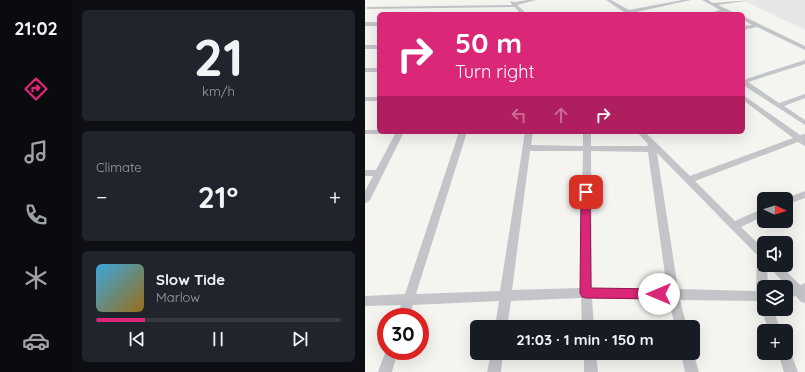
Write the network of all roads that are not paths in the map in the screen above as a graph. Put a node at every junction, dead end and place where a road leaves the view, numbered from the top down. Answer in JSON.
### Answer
{"nodes":[{"id":1,"x":375,"y":0,"type":"edge"},
{"id":2,"x":441,"y":0,"type":"edge"},
{"id":3,"x":533,"y":0,"type":"edge"},
{"id":4,"x":608,"y":0,"type":"edge"},
{"id":5,"x":689,"y":0,"type":"edge"},
{"id":6,"x":704,"y":0,"type":"edge"},
{"id":7,"x":750,"y":0,"type":"edge"},
{"id":8,"x":513,"y":3,"type":"edge"},
{"id":9,"x":713,"y":4,"type":"junction"},
{"id":10,"x":435,"y":8,"type":"junction"},
{"id":11,"x":366,"y":9,"type":"edge"},
{"id":12,"x":725,"y":10,"type":"junction"},
{"id":13,"x":433,"y":12,"type":"edge"},
{"id":14,"x":522,"y":12,"type":"edge"},
{"id":15,"x":627,"y":12,"type":"edge"},
{"id":16,"x":634,"y":12,"type":"edge"},
{"id":17,"x":716,"y":12,"type":"edge"},
{"id":18,"x":730,"y":12,"type":"edge"},
{"id":19,"x":745,"y":19,"type":"edge"},
{"id":20,"x":365,"y":24,"type":"edge"},
{"id":21,"x":377,"y":24,"type":"edge"},
{"id":22,"x":759,"y":25,"type":"junction"},
{"id":23,"x":745,"y":28,"type":"edge"},
{"id":24,"x":365,"y":47,"type":"edge"},
{"id":25,"x":377,"y":47,"type":"edge"},
{"id":26,"x":805,"y":48,"type":"edge"},
{"id":27,"x":805,"y":62,"type":"edge"},
{"id":28,"x":365,"y":70,"type":"edge"},
{"id":29,"x":377,"y":70,"type":"edge"},
{"id":30,"x":745,"y":81,"type":"edge"},
{"id":31,"x":745,"y":83,"type":"edge"},
{"id":32,"x":805,"y":96,"type":"edge"},
{"id":33,"x":745,"y":98,"type":"edge"},
{"id":34,"x":365,"y":99,"type":"edge"},
{"id":35,"x":377,"y":99,"type":"edge"},
{"id":36,"x":779,"y":105,"type":"junction"},
{"id":37,"x":805,"y":123,"type":"edge"},
{"id":38,"x":365,"y":132,"type":"edge"},
{"id":39,"x":377,"y":132,"type":"edge"},
{"id":40,"x":399,"y":134,"type":"edge"},
{"id":41,"x":462,"y":134,"type":"edge"},
{"id":42,"x":529,"y":134,"type":"edge"},
{"id":43,"x":587,"y":134,"type":"edge"},
{"id":44,"x":643,"y":134,"type":"edge"},
{"id":45,"x":803,"y":139,"type":"edge"},
{"id":46,"x":651,"y":145,"type":"junction"},
{"id":47,"x":526,"y":148,"type":"junction"},
{"id":48,"x":586,"y":149,"type":"junction"},
{"id":49,"x":365,"y":173,"type":"edge"},
{"id":50,"x":379,"y":173,"type":"junction"},
{"id":51,"x":688,"y":180,"type":"junction"},
{"id":52,"x":805,"y":194,"type":"edge"},
{"id":53,"x":793,"y":199,"type":"edge"},
{"id":54,"x":365,"y":200,"type":"edge"},
{"id":55,"x":757,"y":215,"type":"edge"},
{"id":56,"x":734,"y":226,"type":"junction"},
{"id":57,"x":757,"y":249,"type":"edge"},
{"id":58,"x":781,"y":272,"type":"edge"},
{"id":59,"x":803,"y":292,"type":"edge"},
{"id":60,"x":586,"y":293,"type":"junction"},
{"id":61,"x":793,"y":293,"type":"edge"},
{"id":62,"x":673,"y":294,"type":"junction"},
{"id":63,"x":505,"y":296,"type":"junction"},
{"id":64,"x":757,"y":298,"type":"edge"},
{"id":65,"x":409,"y":299,"type":"junction"},
{"id":66,"x":365,"y":301,"type":"edge"},
{"id":67,"x":406,"y":308,"type":"edge"},
{"id":68,"x":502,"y":320,"type":"edge"},
{"id":69,"x":588,"y":320,"type":"edge"},
{"id":70,"x":679,"y":320,"type":"edge"},
{"id":71,"x":389,"y":360,"type":"edge"},
{"id":72,"x":496,"y":360,"type":"edge"},
{"id":73,"x":590,"y":360,"type":"edge"},
{"id":74,"x":689,"y":360,"type":"edge"},
{"id":75,"x":787,"y":360,"type":"edge"},
{"id":76,"x":385,"y":372,"type":"edge"},
{"id":77,"x":494,"y":372,"type":"edge"},
{"id":78,"x":591,"y":372,"type":"edge"},
{"id":79,"x":692,"y":372,"type":"edge"},
{"id":80,"x":791,"y":372,"type":"edge"}],
"edges":[{"from":1,"to":11,"type":"street"},
{"from":2,"to":10,"type":"street"},
{"from":3,"to":8,"type":"street"},
{"from":4,"to":15,"type":"street"},
{"from":5,"to":16,"type":"street"},
{"from":6,"to":9,"type":"street"},
{"from":7,"to":9,"type":"street"},
{"from":8,"to":10,"type":"street"},
{"from":8,"to":14,"type":"street"},
{"from":9,"to":12,"type":"street"},
{"from":10,"to":11,"type":"street"},
{"from":10,"to":13,"type":"street"},
{"from":12,"to":17,"type":"street"},
{"from":12,"to":18,"type":"street"},
{"from":19,"to":22,"type":"street"},
{"from":20,"to":21,"type":"street"},
{"from":22,"to":23,"type":"street"},
{"from":22,"to":26,"type":"street"},
{"from":24,"to":25,"type":"street"},
{"from":27,"to":30,"type":"street"},
{"from":28,"to":29,"type":"street"},
{"from":31,"to":36,"type":"street"},
{"from":32,"to":36,"type":"street"},
{"from":33,"to":45,"type":"street"},
{"from":34,"to":35,"type":"street"},
{"from":36,"to":37,"type":"street"},
{"from":38,"to":39,"type":"street"},
{"from":40,"to":50,"type":"street"},
{"from":41,"to":65,"type":"street"},
{"from":42,"to":47,"type":"street"},
{"from":43,"to":48,"type":"street"},
{"from":44,"to":46,"type":"street"},
{"from":45,"to":51,"type":"street"},
{"from":46,"to":48,"type":"street"},
{"from":46,"to":51,"type":"street"},
{"from":46,"to":62,"type":"street"},
{"from":47,"to":48,"type":"street"},
{"from":47,"to":63,"type":"street"},
{"from":48,"to":60,"type":"street"},
{"from":49,"to":50,"type":"street"},
{"from":50,"to":54,"type":"street"},
{"from":51,"to":56,"type":"street"},
{"from":52,"to":53,"type":"street"},
{"from":55,"to":56,"type":"street"},
{"from":56,"to":57,"type":"street"},
{"from":58,"to":59,"type":"street"},
{"from":59,"to":61,"type":"street"},
{"from":60,"to":62,"type":"street"},
{"from":60,"to":63,"type":"street"},
{"from":60,"to":69,"type":"street"},
{"from":62,"to":64,"type":"street"},
{"from":62,"to":70,"type":"street"},
{"from":63,"to":65,"type":"street"},
{"from":63,"to":68,"type":"street"},
{"from":65,"to":66,"type":"street"},
{"from":65,"to":67,"type":"street"},
{"from":71,"to":76,"type":"street"},
{"from":72,"to":77,"type":"street"},
{"from":73,"to":78,"type":"street"},
{"from":74,"to":79,"type":"street"},
{"from":75,"to":80,"type":"street"}]}
